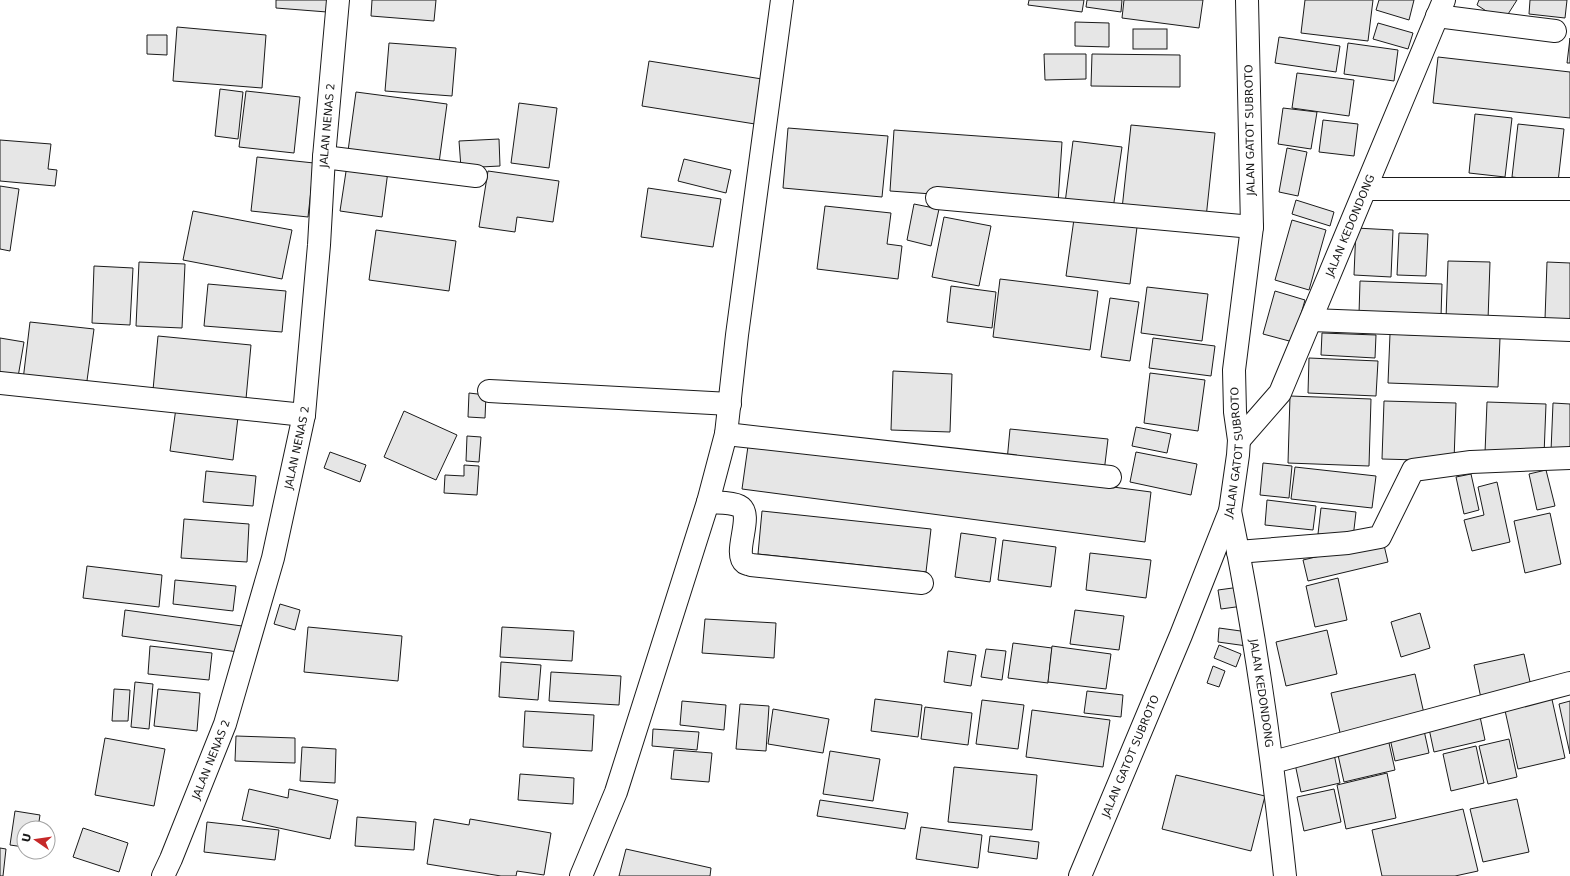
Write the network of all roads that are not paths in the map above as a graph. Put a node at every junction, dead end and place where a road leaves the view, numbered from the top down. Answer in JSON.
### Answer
{"nodes":[{"id":1,"x":338,"y":0,"type":"edge"},
{"id":2,"x":782,"y":0,"type":"edge"},
{"id":3,"x":1247,"y":0,"type":"edge"},
{"id":4,"x":1441,"y":8,"type":"edge"},
{"id":5,"x":1555,"y":31,"type":"dead end"},
{"id":6,"x":324,"y":157,"type":"junction"},
{"id":7,"x":476,"y":176,"type":"dead end"},
{"id":8,"x":1366,"y":189,"type":"junction"},
{"id":9,"x":1570,"y":189,"type":"edge"},
{"id":10,"x":937,"y":198,"type":"dead end"},
{"id":11,"x":1252,"y":227,"type":"junction"},
{"id":12,"x":1311,"y":320,"type":"junction"},
{"id":13,"x":1570,"y":330,"type":"edge"},
{"id":14,"x":0,"y":383,"type":"edge"},
{"id":15,"x":489,"y":391,"type":"dead end"},
{"id":16,"x":730,"y":404,"type":"junction"},
{"id":17,"x":304,"y":415,"type":"junction"},
{"id":18,"x":726,"y":434,"type":"junction"},
{"id":19,"x":1239,"y":440,"type":"junction"},
{"id":20,"x":1570,"y":458,"type":"edge"},
{"id":21,"x":1110,"y":477,"type":"dead end"},
{"id":22,"x":708,"y":502,"type":"junction"},
{"id":23,"x":1230,"y":511,"type":"junction"},
{"id":24,"x":1238,"y":552,"type":"junction"},
{"id":25,"x":922,"y":583,"type":"dead end"},
{"id":26,"x":1570,"y":682,"type":"edge"},
{"id":27,"x":1273,"y":762,"type":"junction"},
{"id":28,"x":163,"y":876,"type":"edge"},
{"id":29,"x":582,"y":876,"type":"edge"},
{"id":30,"x":1080,"y":876,"type":"edge"},
{"id":31,"x":1285,"y":876,"type":"edge"}],
"edges":[{"from":1,"to":6,"type":"street","name":"JALAN NENAS 2"},
{"from":2,"to":16,"type":"street"},
{"from":3,"to":11,"type":"street","name":"JALAN GATOT SUBROTO"},
{"from":4,"to":5,"type":"street"},
{"from":4,"to":8,"type":"street","name":"JALAN KEDONDONG"},
{"from":6,"to":7,"type":"street"},
{"from":6,"to":17,"type":"street","name":"JALAN NENAS 2"},
{"from":8,"to":9,"type":"street"},
{"from":8,"to":12,"type":"street","name":"JALAN KEDONDONG"},
{"from":10,"to":11,"type":"street"},
{"from":11,"to":19,"type":"street","name":"JALAN GATOT SUBROTO"},
{"from":12,"to":13,"type":"street"},
{"from":12,"to":19,"type":"street","name":"JALAN KEDONDONG"},
{"from":14,"to":17,"type":"street"},
{"from":15,"to":16,"type":"street"},
{"from":16,"to":18,"type":"street"},
{"from":17,"to":28,"type":"street","name":"JALAN NENAS 2"},
{"from":18,"to":21,"type":"street"},
{"from":18,"to":22,"type":"street"},
{"from":19,"to":23,"type":"street","name":"JALAN GATOT SUBROTO"},
{"from":20,"to":24,"type":"street"},
{"from":22,"to":25,"type":"street"},
{"from":22,"to":29,"type":"street"},
{"from":23,"to":24,"type":"street","name":"JALAN KEDONDONG"},
{"from":23,"to":30,"type":"street","name":"JALAN GATOT SUBROTO"},
{"from":24,"to":27,"type":"street","name":"JALAN KEDONDONG"},
{"from":26,"to":27,"type":"street"},
{"from":27,"to":31,"type":"street","name":"JALAN KEDONDONG"}]}
